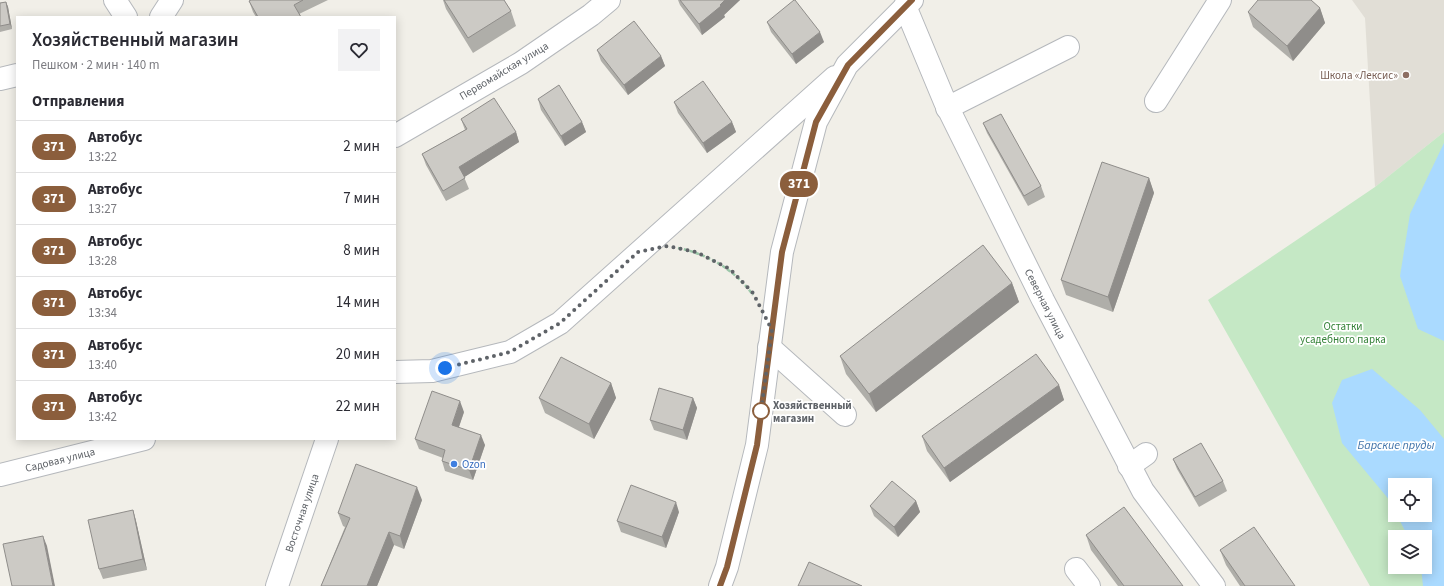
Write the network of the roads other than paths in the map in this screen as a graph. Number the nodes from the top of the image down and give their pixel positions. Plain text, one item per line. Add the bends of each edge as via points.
1 (115, 0) edge
2 (172, 0) edge
3 (609, 0) edge
4 (1220, 0) edge
5 (909, 3) edge
6 (125, 16) edge
7 (162, 16) edge
8 (1068, 47) dead end
9 (848, 65) junction
10 (16, 75) edge
11 (0, 79) edge
12 (1156, 101) dead end
13 (947, 108) junction
14 (396, 135) edge
15 (769, 347) junction
16 (396, 372) edge
17 (845, 416) dead end
18 (140, 440) edge
19 (327, 440) edge
20 (0, 475) edge
21 (277, 582) edge
22 (720, 586) edge
23 (1214, 586) edge

1 - 6 street
2 - 7 street
3 - 14 street, Первомайская улица via 521,64
4 - 12 street
5 - 9 street
5 - 13 street, Северная улица
8 - 13 street
9 - 15 street via 816,122 782,252
9 - 16 street via 560,323 510,352 432,371
10 - 11 street
13 - 23 street, Северная улица via 1043,300 1138,460 1143,492
15 - 17 street
15 - 22 street via 757,445
18 - 20 street, Садовая улица
19 - 21 street, Восточная улица

